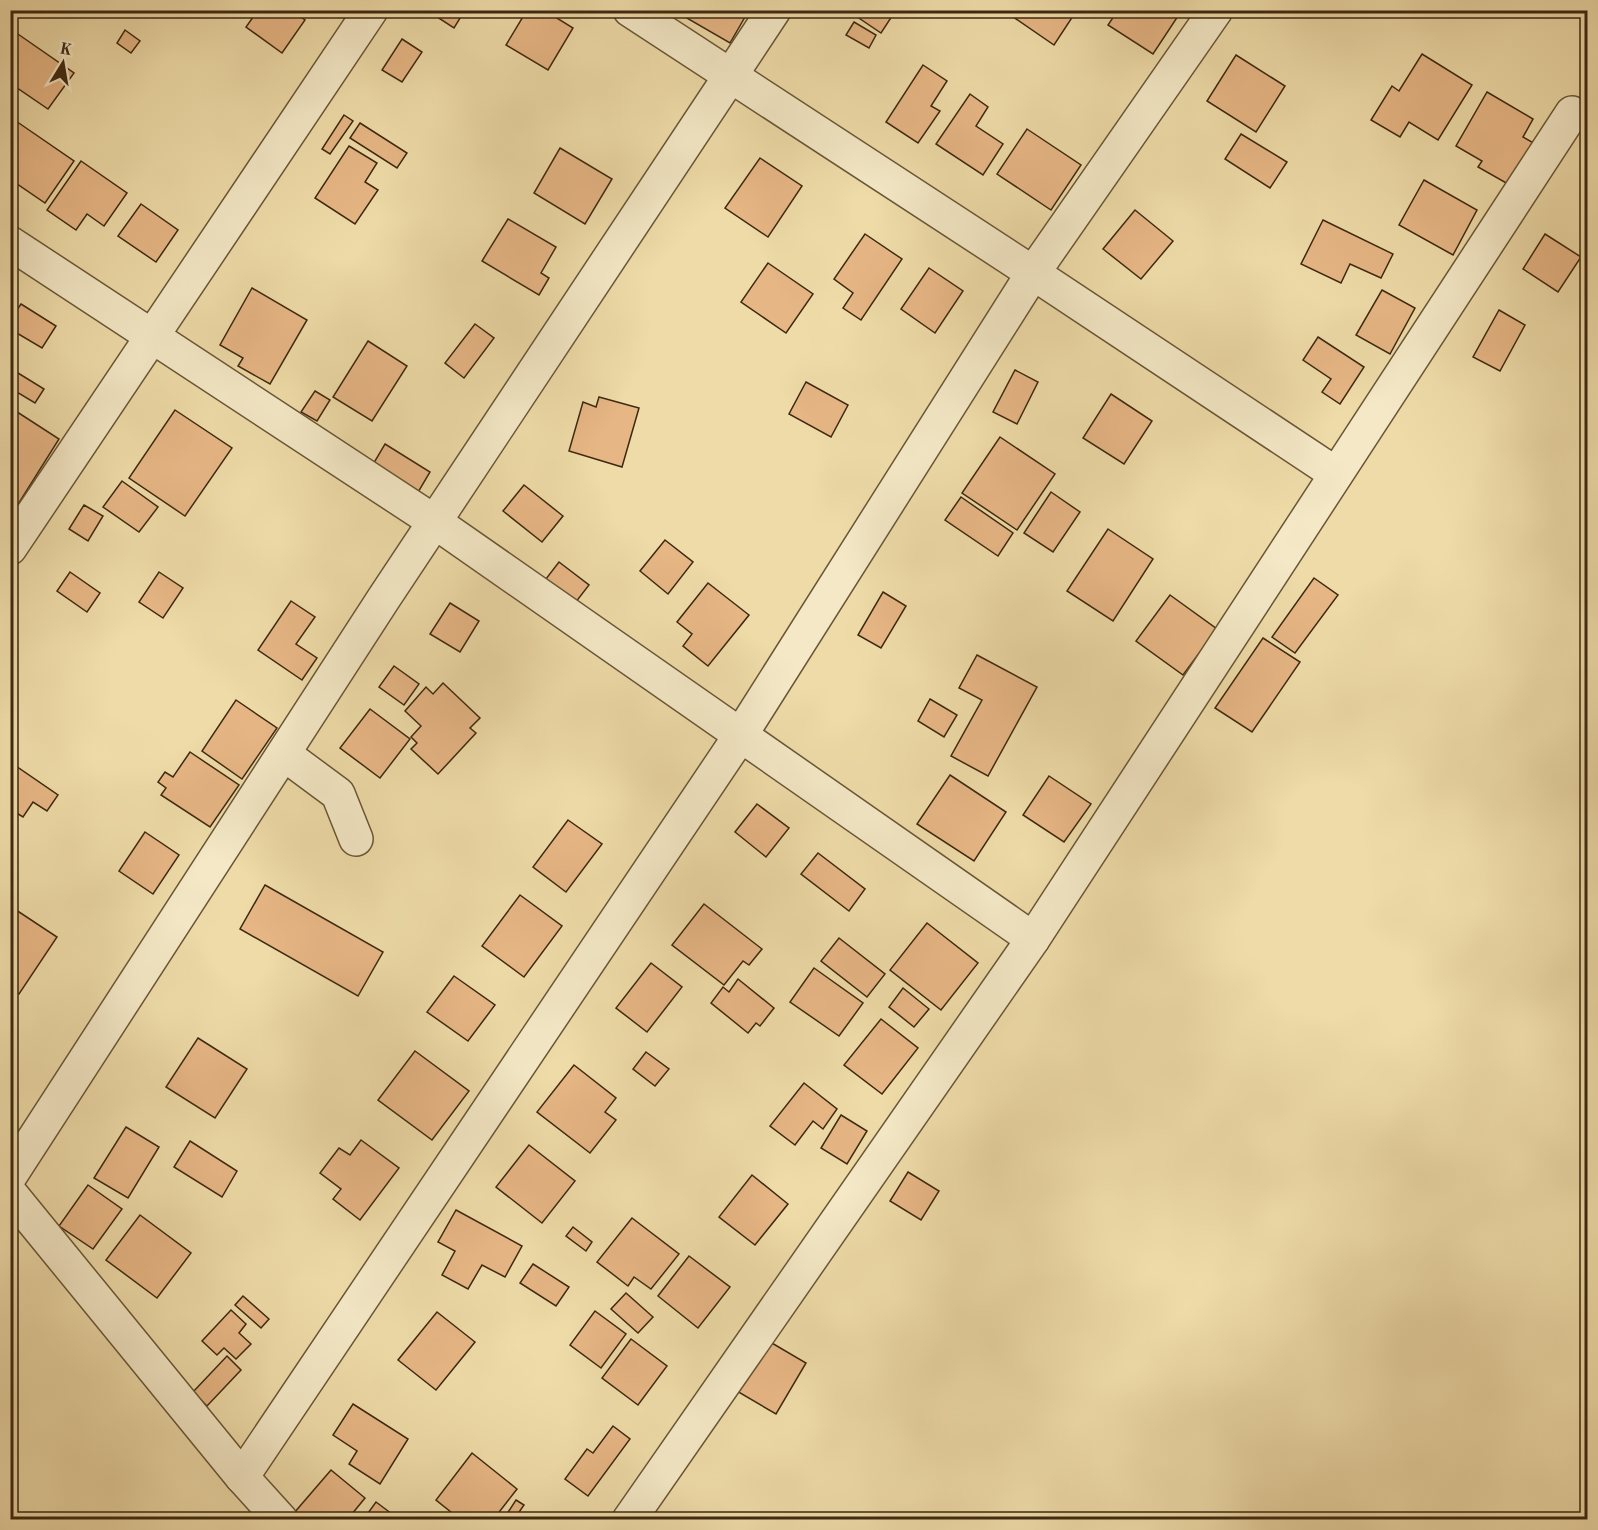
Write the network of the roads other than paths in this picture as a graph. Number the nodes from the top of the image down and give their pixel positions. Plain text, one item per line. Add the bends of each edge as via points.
1 (371, 10) edge
2 (630, 10) edge
3 (774, 10) edge
4 (1216, 10) edge
5 (731, 76) junction
6 (1572, 113) dead end
7 (10, 243) edge
8 (1033, 273) junction
9 (153, 337) junction
10 (1335, 474) junction
11 (435, 522) junction
12 (10, 548) edge
13 (741, 736) junction
14 (284, 754) junction
15 (356, 839) dead end
16 (1033, 939) junction
17 (10, 1176) edge
18 (10, 1193) edge
19 (242, 1477) junction
20 (281, 1520) edge
21 (629, 1520) edge

1 - 9 street
2 - 5 street
3 - 5 street
4 - 8 street
5 - 8 street
5 - 11 street
6 - 10 street
7 - 9 street
8 - 10 street
8 - 13 street
9 - 11 street
9 - 12 street
10 - 16 street
11 - 13 street
11 - 14 street
13 - 16 street
13 - 19 street
14 - 15 street via 338,794
14 - 17 street
16 - 21 street
18 - 19 street
19 - 20 street

